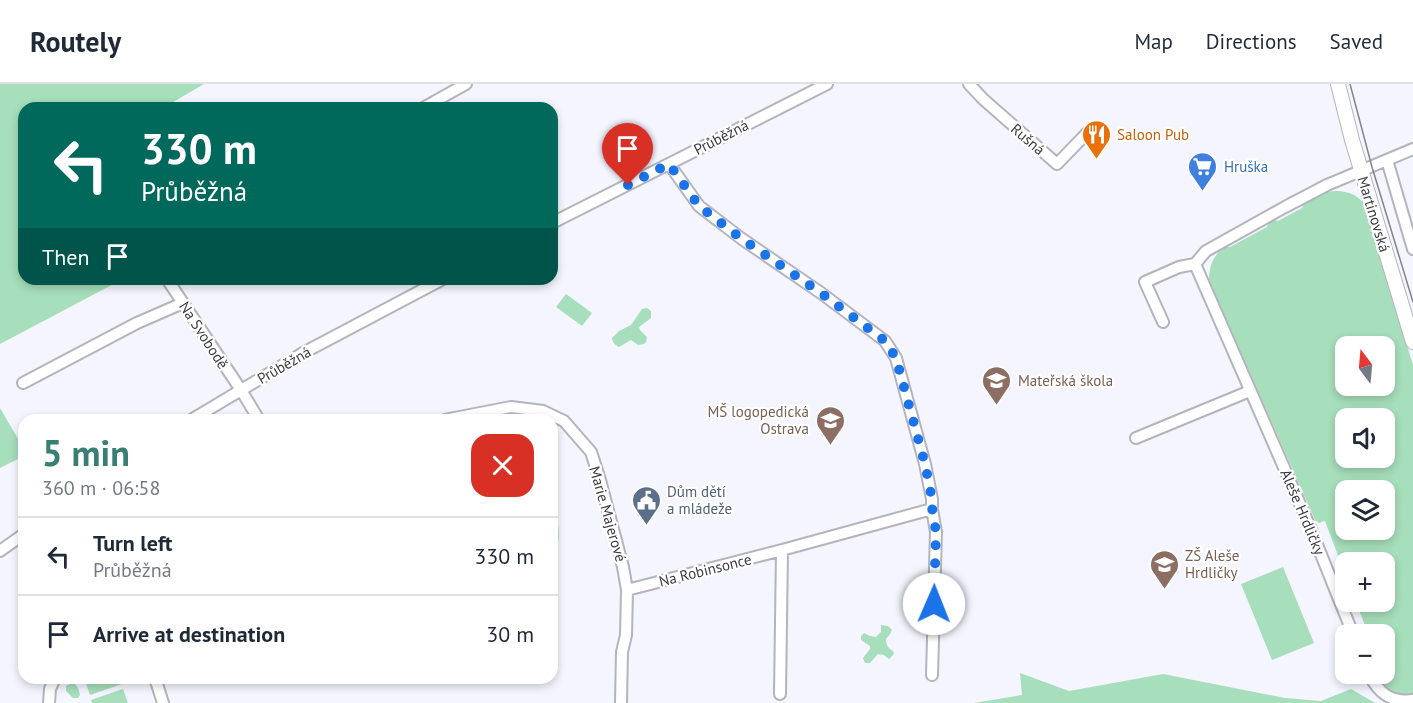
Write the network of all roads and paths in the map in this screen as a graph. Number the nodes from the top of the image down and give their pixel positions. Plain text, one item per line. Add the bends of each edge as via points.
1 (466, 84) edge
2 (827, 84) edge
3 (969, 84) edge
4 (1338, 84) edge
5 (434, 102) edge
6 (1087, 133) dead end
7 (1413, 149) edge
8 (1387, 160) junction
9 (669, 164) junction
10 (1361, 171) junction
11 (558, 220) edge
12 (1413, 249) edge
13 (1195, 264) junction
14 (171, 285) edge
15 (432, 285) edge
16 (183, 303) junction
17 (1163, 322) dead end
18 (1413, 342) edge
19 (23, 383) dead end
20 (241, 390) junction
21 (1250, 391) junction
22 (201, 414) edge
23 (255, 414) edge
24 (475, 414) edge
25 (549, 414) edge
26 (558, 418) edge
27 (1136, 438) dead end
28 (932, 508) junction
29 (18, 538) edge
30 (782, 550) junction
31 (0, 551) edge
32 (627, 590) junction
33 (1349, 624) edge
34 (933, 675) dead end
35 (52, 684) edge
36 (157, 684) edge
37 (1374, 684) edge
38 (780, 694) dead end
39 (1413, 700) edge
40 (49, 703) edge
41 (163, 703) edge
42 (621, 703) edge

1 - 5 street
2 - 9 street, Průběžná
3 - 6 street, Rušná via 1056,164
4 - 10 street, Martinovská
7 - 8 street
8 - 10 street
8 - 12 street
9 - 11 street, Průběžná
9 - 28 street via 699,206 885,341 896,358 925,464
10 - 13 street via 1262,219 1206,251
10 - 18 street, Martinovská
13 - 17 street via 1145,282
13 - 21 street, Aleše Hrdličky
14 - 16 street, Na Svobodě
15 - 20 street, Průběžná
16 - 19 street
16 - 20 street, Na Svobodě
20 - 22 street, Průběžná
20 - 23 street
21 - 27 street
21 - 33 street, Aleše Hrdličky
24 - 25 street, Marie Majerové via 511,407
26 - 32 street, Marie Majerové via 591,452
28 - 30 street, Na Robinsonce
28 - 34 street via 936,532
29 - 31 street
30 - 32 street, Na Robinsonce
30 - 38 street
32 - 42 street, Marie Majerové
35 - 40 street
36 - 41 street
37 - 39 street via 1387,697

